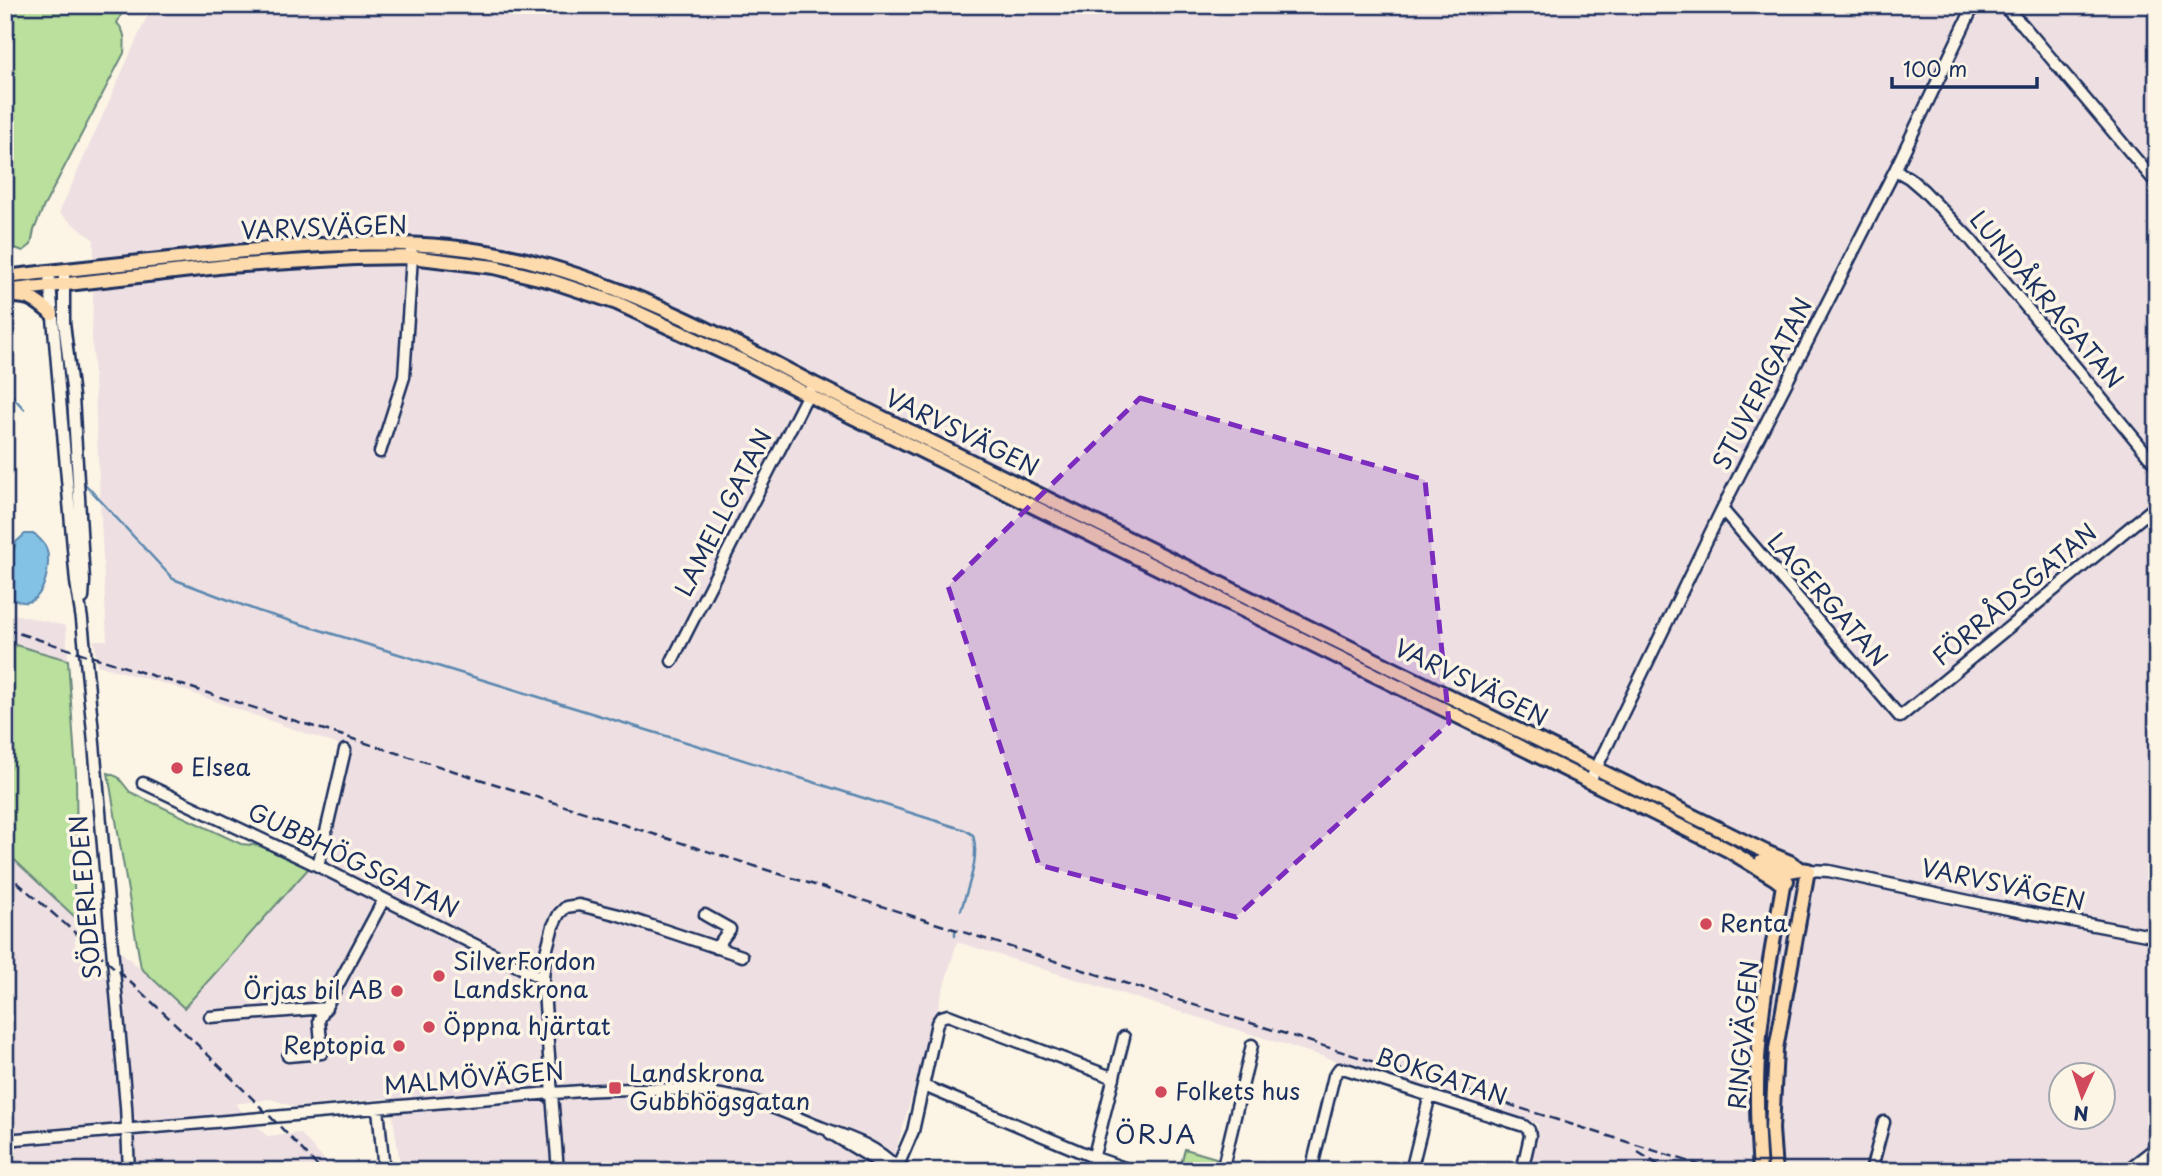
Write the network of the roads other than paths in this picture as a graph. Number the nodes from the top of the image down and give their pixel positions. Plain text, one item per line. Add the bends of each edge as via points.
1 (1974, 5) edge
2 (2002, 5) edge
3 (1895, 170) junction
4 (2157, 184) edge
5 (411, 250) junction
6 (5, 277) edge
7 (56, 278) junction
8 (5, 291) edge
9 (5, 297) edge
10 (52, 314) junction
11 (811, 389) junction
12 (380, 452) dead end
13 (2157, 466) edge
14 (2157, 505) edge
15 (1722, 509) junction
16 (82, 620) junction
17 (672, 661) dead end
18 (1900, 717) joint
19 (345, 750) dead end
20 (1597, 768) junction
21 (1590, 781) junction
22 (143, 782) dead end
23 (1728, 850) junction
24 (318, 866) junction
25 (1804, 869) junction
26 (1783, 885) junction
27 (384, 899) junction
28 (705, 915) dead end
29 (2157, 937) edge
30 (716, 948) junction
31 (742, 956) dead end
32 (543, 979) junction
33 (326, 1008) junction
34 (210, 1017) dead end
35 (1124, 1037) dead end
36 (1252, 1045) dead end
37 (288, 1056) dead end
38 (1114, 1078) junction
39 (923, 1086) junction
40 (551, 1093) junction
41 (1430, 1095) junction
42 (378, 1108) junction
43 (1884, 1122) dead end
44 (126, 1129) junction
45 (5, 1140) edge
46 (2157, 1147) edge
47 (1093, 1157) junction
48 (900, 1169) edge
49 (129, 1171) edge
50 (384, 1171) edge
51 (558, 1171) edge
52 (1090, 1171) edge
53 (1133, 1171) edge
54 (1222, 1171) edge
55 (1311, 1171) edge
56 (1410, 1171) edge
57 (1522, 1171) edge
58 (1760, 1171) edge
59 (1775, 1171) edge
60 (1871, 1171) edge
61 (2126, 1171) edge

1 - 3 street, STUVERIGATAN
2 - 4 street
3 - 13 street, LUNDÅKRAGATAN via 1916,184 1971,240
3 - 15 street, STUVERIGATAN
5 - 7 main road, VARVSVÄGEN via 355,242 225,253
5 - 11 main road, VARVSVÄGEN via 490,253 622,290 749,349
5 - 12 street via 404,377
6 - 7 main road
7 - 8 main road
7 - 10 street, SÖDERLEDEN
7 - 16 street, SÖDERLEDEN via 73,397 84,581
9 - 10 main road via 26,296
10 - 16 street, SÖDERLEDEN
11 - 17 street, LAMELLGATAN
11 - 20 main road, VARVSVÄGEN
11 - 21 main road, VARVSVÄGEN
14 - 18 street, FÖRRÅDSGATAN
15 - 18 street, LAGERGATAN
15 - 20 street, STUVERIGATAN
16 - 44 street, SÖDERLEDEN
19 - 24 street
20 - 21 street, STUVERIGATAN
20 - 25 main road, VARVSVÄGEN
21 - 23 main road, VARVSVÄGEN
22 - 24 street, GUBBHÖGSGATAN
23 - 25 main road, VARVSVÄGEN via 1784,872
23 - 26 main road, VARVSVÄGEN
24 - 27 street, GUBBHÖGSGATAN
25 - 26 main road
25 - 29 street, VARVSVÄGEN
25 - 59 main road, RINGVÄGEN via 1776,1049
26 - 58 main road, RINGVÄGEN via 1758,1047
27 - 32 street, GUBBHÖGSGATAN
27 - 33 street
28 - 30 street via 730,929
30 - 31 street via 729,956
30 - 32 street via 592,907 566,907 549,937
32 - 40 street
33 - 34 street
33 - 37 street via 319,1020 322,1053
35 - 38 street
36 - 54 street
38 - 39 street via 948,1015 937,1023
38 - 47 street
39 - 47 street
39 - 48 street
40 - 42 street, MALMÖVÄGEN
40 - 48 street, MALMÖVÄGEN via 663,1088 757,1102 821,1127 848,1146
40 - 51 street
41 - 55 street, BOKGATAN via 1339,1069
41 - 56 street
41 - 57 street, BOKGATAN via 1529,1130
42 - 44 street, MALMÖVÄGEN
42 - 50 street
43 - 60 street
44 - 45 street, MALMÖVÄGEN
44 - 49 street, SÖDERLEDEN
46 - 61 street
47 - 52 street
47 - 53 street

